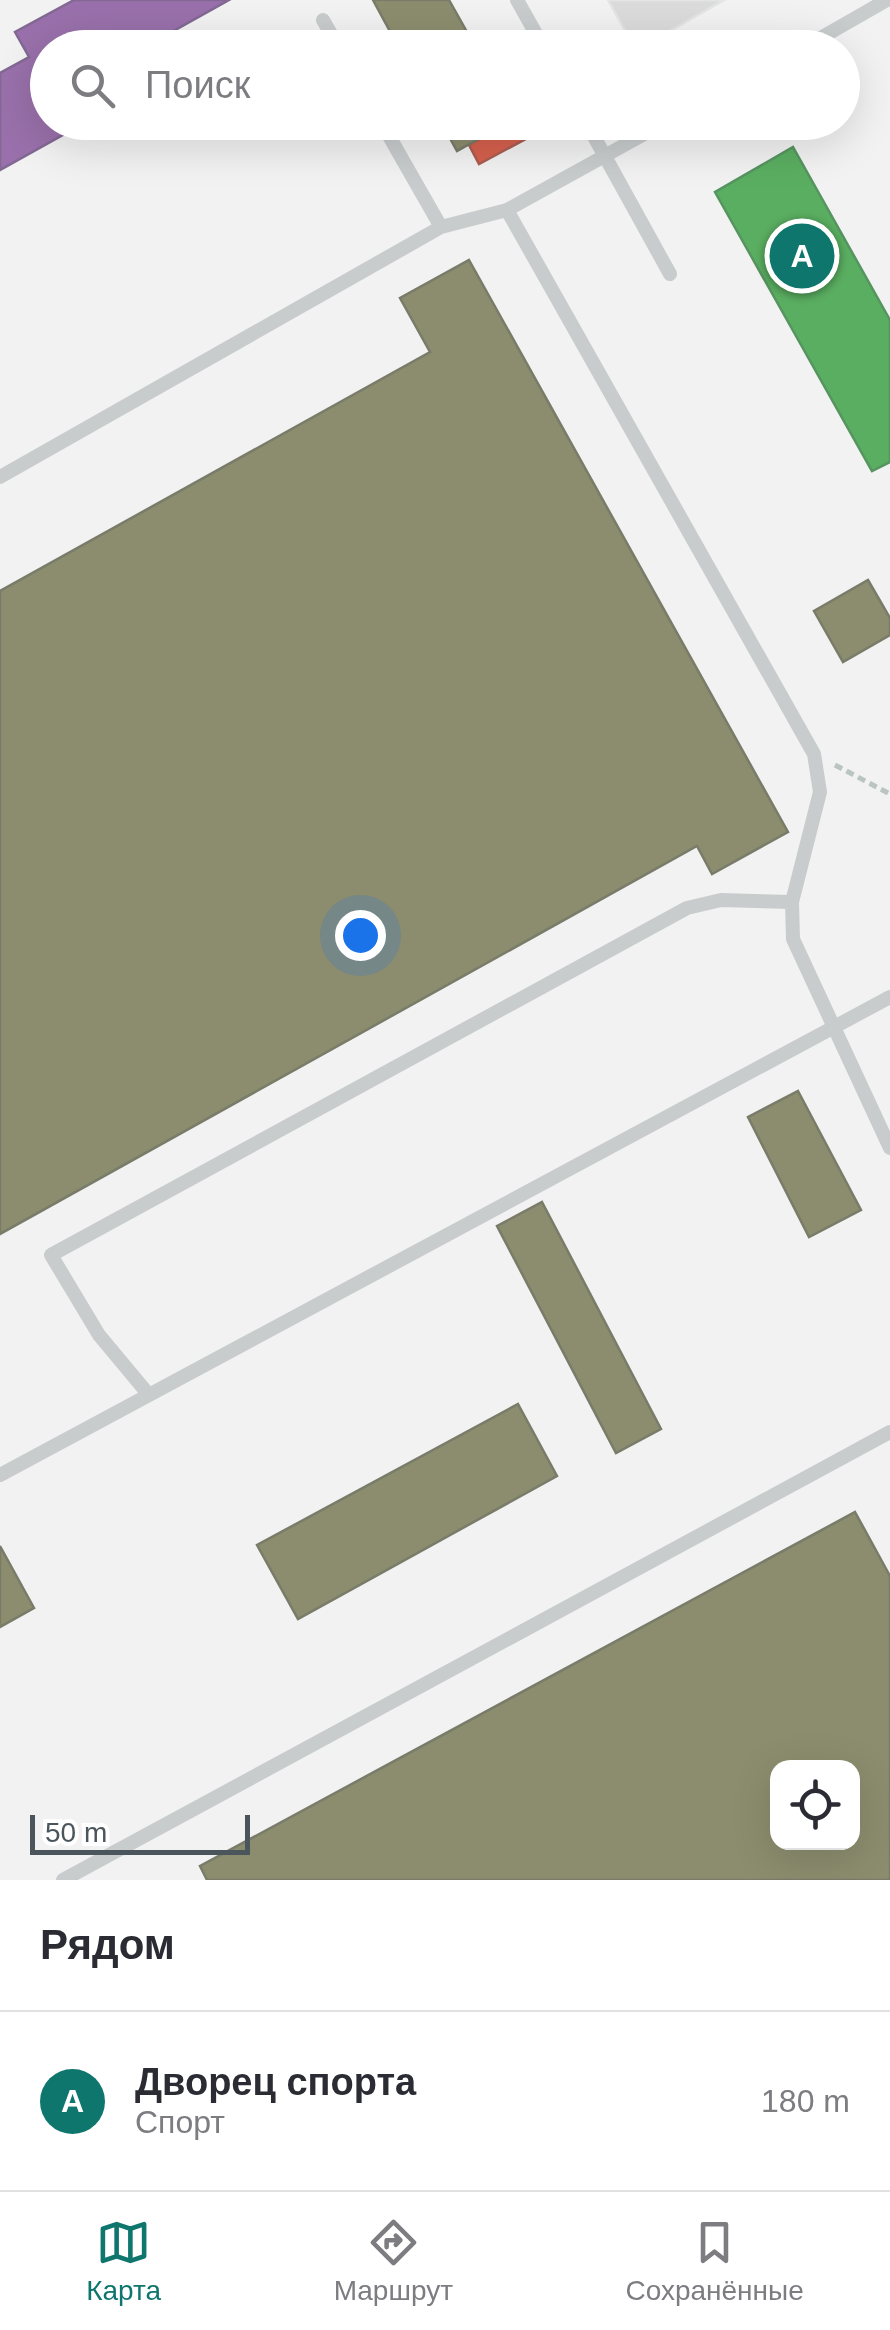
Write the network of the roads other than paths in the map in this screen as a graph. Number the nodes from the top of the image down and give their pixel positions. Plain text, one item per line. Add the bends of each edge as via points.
1 (517, 0) edge
2 (887, 0) edge
3 (323, 20) dead end
4 (329, 30) edge
5 (534, 30) edge
6 (834, 30) edge
7 (391, 140) edge
8 (596, 140) edge
9 (634, 140) edge
10 (605, 156) junction
11 (507, 210) junction
12 (441, 228) junction
13 (670, 274) dead end
14 (0, 478) edge
15 (792, 902) junction
16 (890, 997) edge
17 (832, 1025) junction
18 (890, 1148) edge
19 (149, 1395) junction
20 (890, 1432) edge
21 (0, 1475) edge
22 (64, 1880) edge

1 - 5 lane
2 - 6 lane
3 - 4 lane
7 - 12 lane
8 - 10 lane
9 - 10 lane
10 - 11 lane
10 - 13 lane
11 - 12 lane
11 - 15 lane via 814,754 820,792
12 - 14 lane
15 - 17 lane via 793,939
15 - 19 lane via 721,900 687,908 51,1255 99,1335
16 - 17 lane
17 - 18 lane
17 - 19 lane
19 - 21 lane
20 - 22 lane

